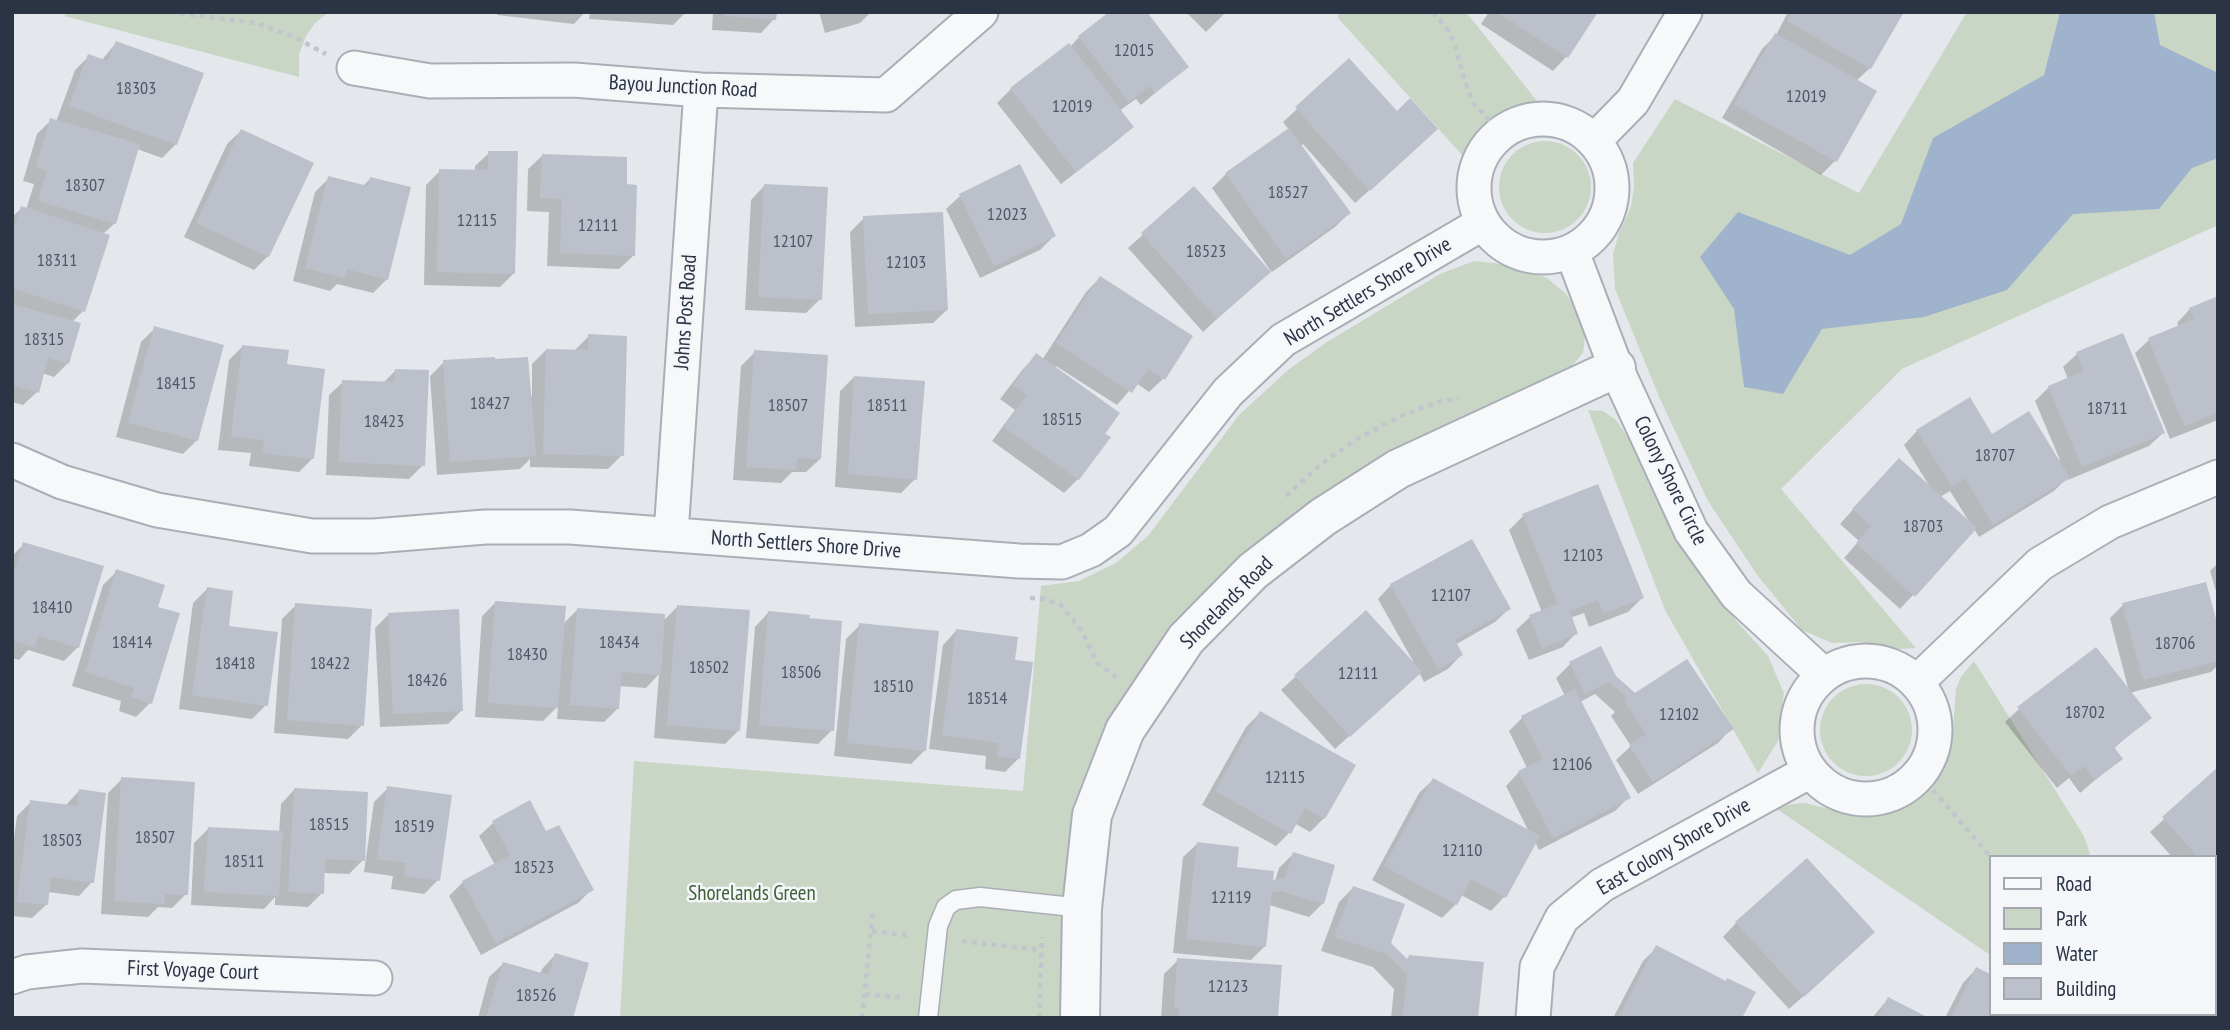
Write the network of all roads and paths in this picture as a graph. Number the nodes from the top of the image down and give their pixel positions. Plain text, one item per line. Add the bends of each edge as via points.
1 (170, 12) edge
2 (981, 12) edge
3 (1433, 12) edge
4 (1685, 12) edge
5 (354, 68) joint
6 (701, 90) junction
7 (1501, 133) junction
8 (1594, 141) junction
9 (1483, 223) junction
10 (1572, 252) junction
11 (1616, 368) junction
12 (12, 460) edge
13 (2218, 477) edge
14 (671, 534) junction
15 (1017, 597) dead end
16 (1824, 675) junction
17 (1115, 677) dead end
18 (1917, 682) junction
19 (1810, 771) junction
20 (1920, 775) junction
21 (1989, 855) edge
22 (1082, 908) junction
23 (873, 910) dead end
24 (12, 977) edge
25 (375, 978) dead end
26 (864, 994) junction
27 (929, 1009) edge
28 (862, 1018) edge
29 (1080, 1018) edge
30 (1533, 1018) edge

1 - 5 path via 256,23
2 - 6 street, Bayou Junction Road via 886,95
3 - 7 path via 1455,44 1474,104
4 - 8 street via 1633,102
5 - 6 street, Bayou Junction Road via 430,80 574,80
6 - 14 street, Johns Post Road
7 - 8 street via 1525,121 1550,120 1574,126
7 - 9 street via 1482,155 1473,181 1476,210
8 - 10 street via 1607,162 1612,186 1609,210 1596,233
9 - 10 street via 1493,237 1520,254 1548,258
9 - 14 street, North Settlers Shore Drive via 1283,340 1228,392 1118,531 1091,550 1062,562
10 - 11 street, Colony Shore Circle
11 - 16 street, Colony Shore Circle via 1691,531 1736,594
11 - 22 street, Shorelands Road via 1398,469 1323,517 1254,571 1186,639 1125,730 1107,774 1092,815
12 - 14 street, North Settlers Shore Drive via 62,482 157,510 312,536 485,527
13 - 18 street via 2110,522 2040,564
15 - 17 path via 1061,605 1082,631 1097,663
16 - 18 street via 1848,663 1873,661 1897,668
16 - 19 street via 1805,696 1797,722 1800,751
18 - 20 street via 1930,703 1936,727 1932,752
19 - 20 street via 1843,796 1871,799 1895,793
19 - 30 street, East Colony Shore Drive via 1602,885 1562,918 1536,967
20 - 21 path
22 - 27 lane via 980,897 956,900 946,907 937,926
22 - 29 street, Shorelands Road
23 - 26 path
24 - 25 street, First Voyage Court via 82,966
26 - 27 path
26 - 28 path

